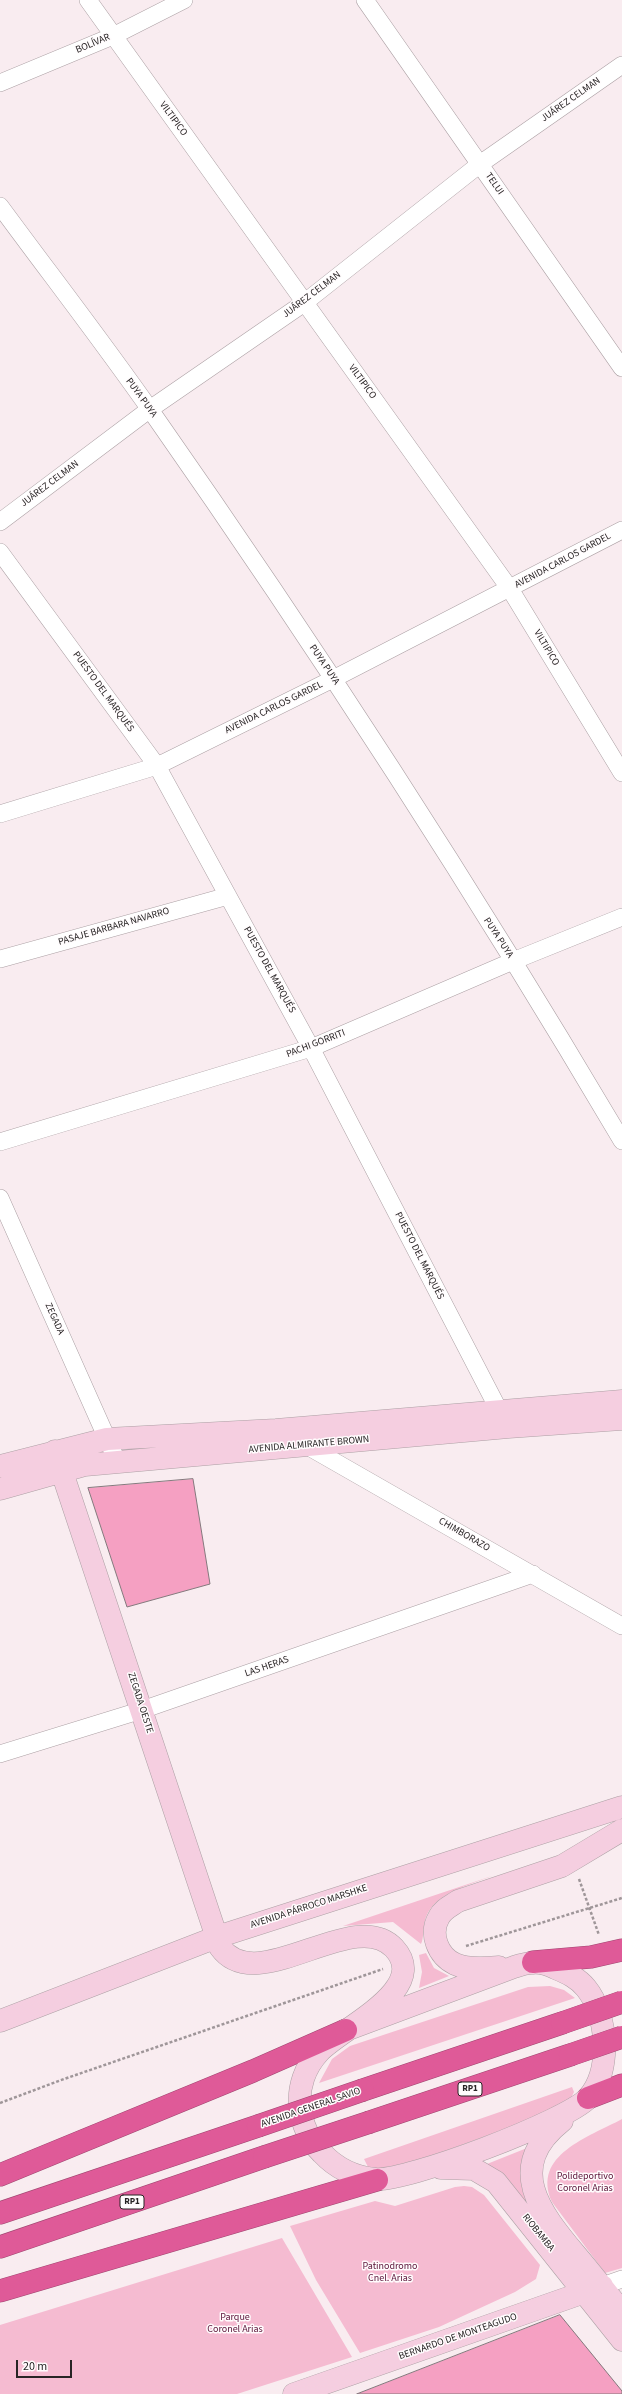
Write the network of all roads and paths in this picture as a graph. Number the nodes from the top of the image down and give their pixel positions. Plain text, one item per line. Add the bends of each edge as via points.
1 (88, 0) edge
2 (184, 0) edge
3 (365, 0) edge
4 (113, 36) junction
5 (622, 65) edge
6 (0, 84) edge
7 (480, 164) junction
8 (0, 206) edge
9 (304, 303) junction
10 (622, 368) edge
11 (150, 409) junction
12 (0, 522) edge
13 (622, 530) edge
14 (0, 552) edge
15 (510, 589) junction
16 (333, 679) junction
17 (157, 766) junction
18 (622, 773) edge
19 (0, 814) edge
20 (228, 896) junction
21 (622, 917) edge
22 (0, 959) edge
23 (513, 961) junction
24 (312, 1048) junction
25 (622, 1141) edge
26 (0, 1142) edge
27 (0, 1198) edge
28 (622, 1401) edge
29 (504, 1419) junction
30 (622, 1419) edge
31 (276, 1430) junction
32 (107, 1439) junction
33 (307, 1446) junction
34 (59, 1461) junction
35 (117, 1461) junction
36 (0, 1466) edge
37 (0, 1489) edge
38 (533, 1574) junction
39 (622, 1626) edge
40 (142, 1710) junction
41 (0, 1754) edge
42 (622, 1807) edge
43 (622, 1830) edge
44 (575, 1859) junction
45 (622, 1898) edge
46 (589, 1909) junction
47 (217, 1937) junction
48 (614, 1952) edge
49 (442, 1953) junction
50 (403, 1963) junction
51 (524, 1964) junction
52 (622, 2002) edge
53 (0, 2021) edge
54 (346, 2030) junction
55 (622, 2037) edge
56 (622, 2085) edge
57 (584, 2101) junction
58 (0, 2103) edge
59 (430, 2168) junction
60 (0, 2175) edge
61 (377, 2180) junction
62 (0, 2213) edge
63 (0, 2247) edge
64 (603, 2286) edge
65 (0, 2291) edge
66 (622, 2312) edge
67 (622, 2340) edge
68 (294, 2394) edge

1 - 4 street, VILTIPICO
2 - 4 street, BOLÍVAR
3 - 7 street, TELUI
4 - 6 street, BOLÍVAR
4 - 9 street, VILTIPICO
5 - 7 street, JUÁREZ CELMAN
7 - 9 street, JUÁREZ CELMAN
7 - 10 street, TELUI
8 - 11 street, PUYA PUYA
9 - 11 street, JUÁREZ CELMAN
9 - 15 street, VILTIPICO
11 - 12 street, JUÁREZ CELMAN
11 - 16 street, PUYA PUYA
13 - 15 street, AVENIDA CARLOS GARDEL
14 - 17 street, PUESTO DEL MARQUÉS
15 - 16 street, AVENIDA CARLOS GARDEL
15 - 18 street, VILTIPICO
16 - 17 street, AVENIDA CARLOS GARDEL
16 - 23 street, PUYA PUYA
17 - 19 street, AVENIDA CARLOS GARDEL
17 - 20 street, PUESTO DEL MARQUÉS
20 - 22 street, PASAJE BARBARA NAVARRO
20 - 24 street, PUESTO DEL MARQUÉS
21 - 23 street, PACHI GORRITI
23 - 24 street, PACHI GORRITI
23 - 25 street, PUYA PUYA
24 - 26 street, PACHI GORRITI
24 - 29 street, PUESTO DEL MARQUÉS
27 - 32 street, ZEGADA
28 - 29 main road, AVENIDA ALMIRANTE BROWN
29 - 30 main road, AVENIDA ALMIRANTE BROWN
29 - 31 main road, AVENIDA ALMIRANTE BROWN
29 - 33 main road, AVENIDA ALMIRANTE BROWN
31 - 32 main road, AVENIDA ALMIRANTE BROWN
31 - 33 street, CHIMBORAZO
32 - 34 main road, AVENIDA ALMIRANTE BROWN
32 - 35 street, ZEGADA
33 - 35 main road, AVENIDA ALMIRANTE BROWN
33 - 38 street, CHIMBORAZO
34 - 35 main road, AVENIDA ALMIRANTE BROWN via 84,1465
34 - 36 main road, AVENIDA ALMIRANTE BROWN
34 - 37 main road, AVENIDA ALMIRANTE BROWN
34 - 40 main road, ZEGADA OESTE
38 - 39 street, CHIMBORAZO
38 - 40 street, LAS HERAS
40 - 41 street, LAS HERAS
40 - 47 main road, ZEGADA OESTE
42 - 47 main road, AVENIDA PÁRROCO MARSHKE
43 - 44 main road
44 - 46 path
44 - 49 main road via 446,1908 439,1916 435,1932 437,1945
45 - 46 path
46 - 48 path
46 - 49 path
47 - 50 main road, ZEGADA OESTE via 220,1947 226,1954 238,1962 247,1964 278,1959 364,1936 386,1942 397,1952
47 - 53 main road, AVENIDA PÁRROCO MARSHKE
48 - 51 highway
49 - 51 main road via 450,1961 466,1967
50 - 54 main road via 403,1978 393,1994
50 - 58 path via 338,1983
51 - 54 main road
51 - 57 main road via 551,1966 575,1978 594,2001 603,2029 604,2061 597,2084
52 - 62 highway, AVENIDA GENERAL SAVIO, bridge
54 - 60 highway
54 - 61 main road via 318,2052 309,2064 300,2092 301,2115 309,2137 327,2158 345,2170
55 - 63 highway, RP1, bridge
56 - 57 highway
57 - 59 main road via 535,2128
57 - 64 main road, RIOBAMBA via 553,2128 541,2143 534,2161 532,2182 541,2210
59 - 61 main road
59 - 64 main road, RIOBAMBA via 474,2169 490,2177
61 - 65 highway
64 - 66 main road, RIOBAMBA
64 - 67 main road, RIOBAMBA
64 - 68 main road, BERNARDO DE MONTEAGUDO

